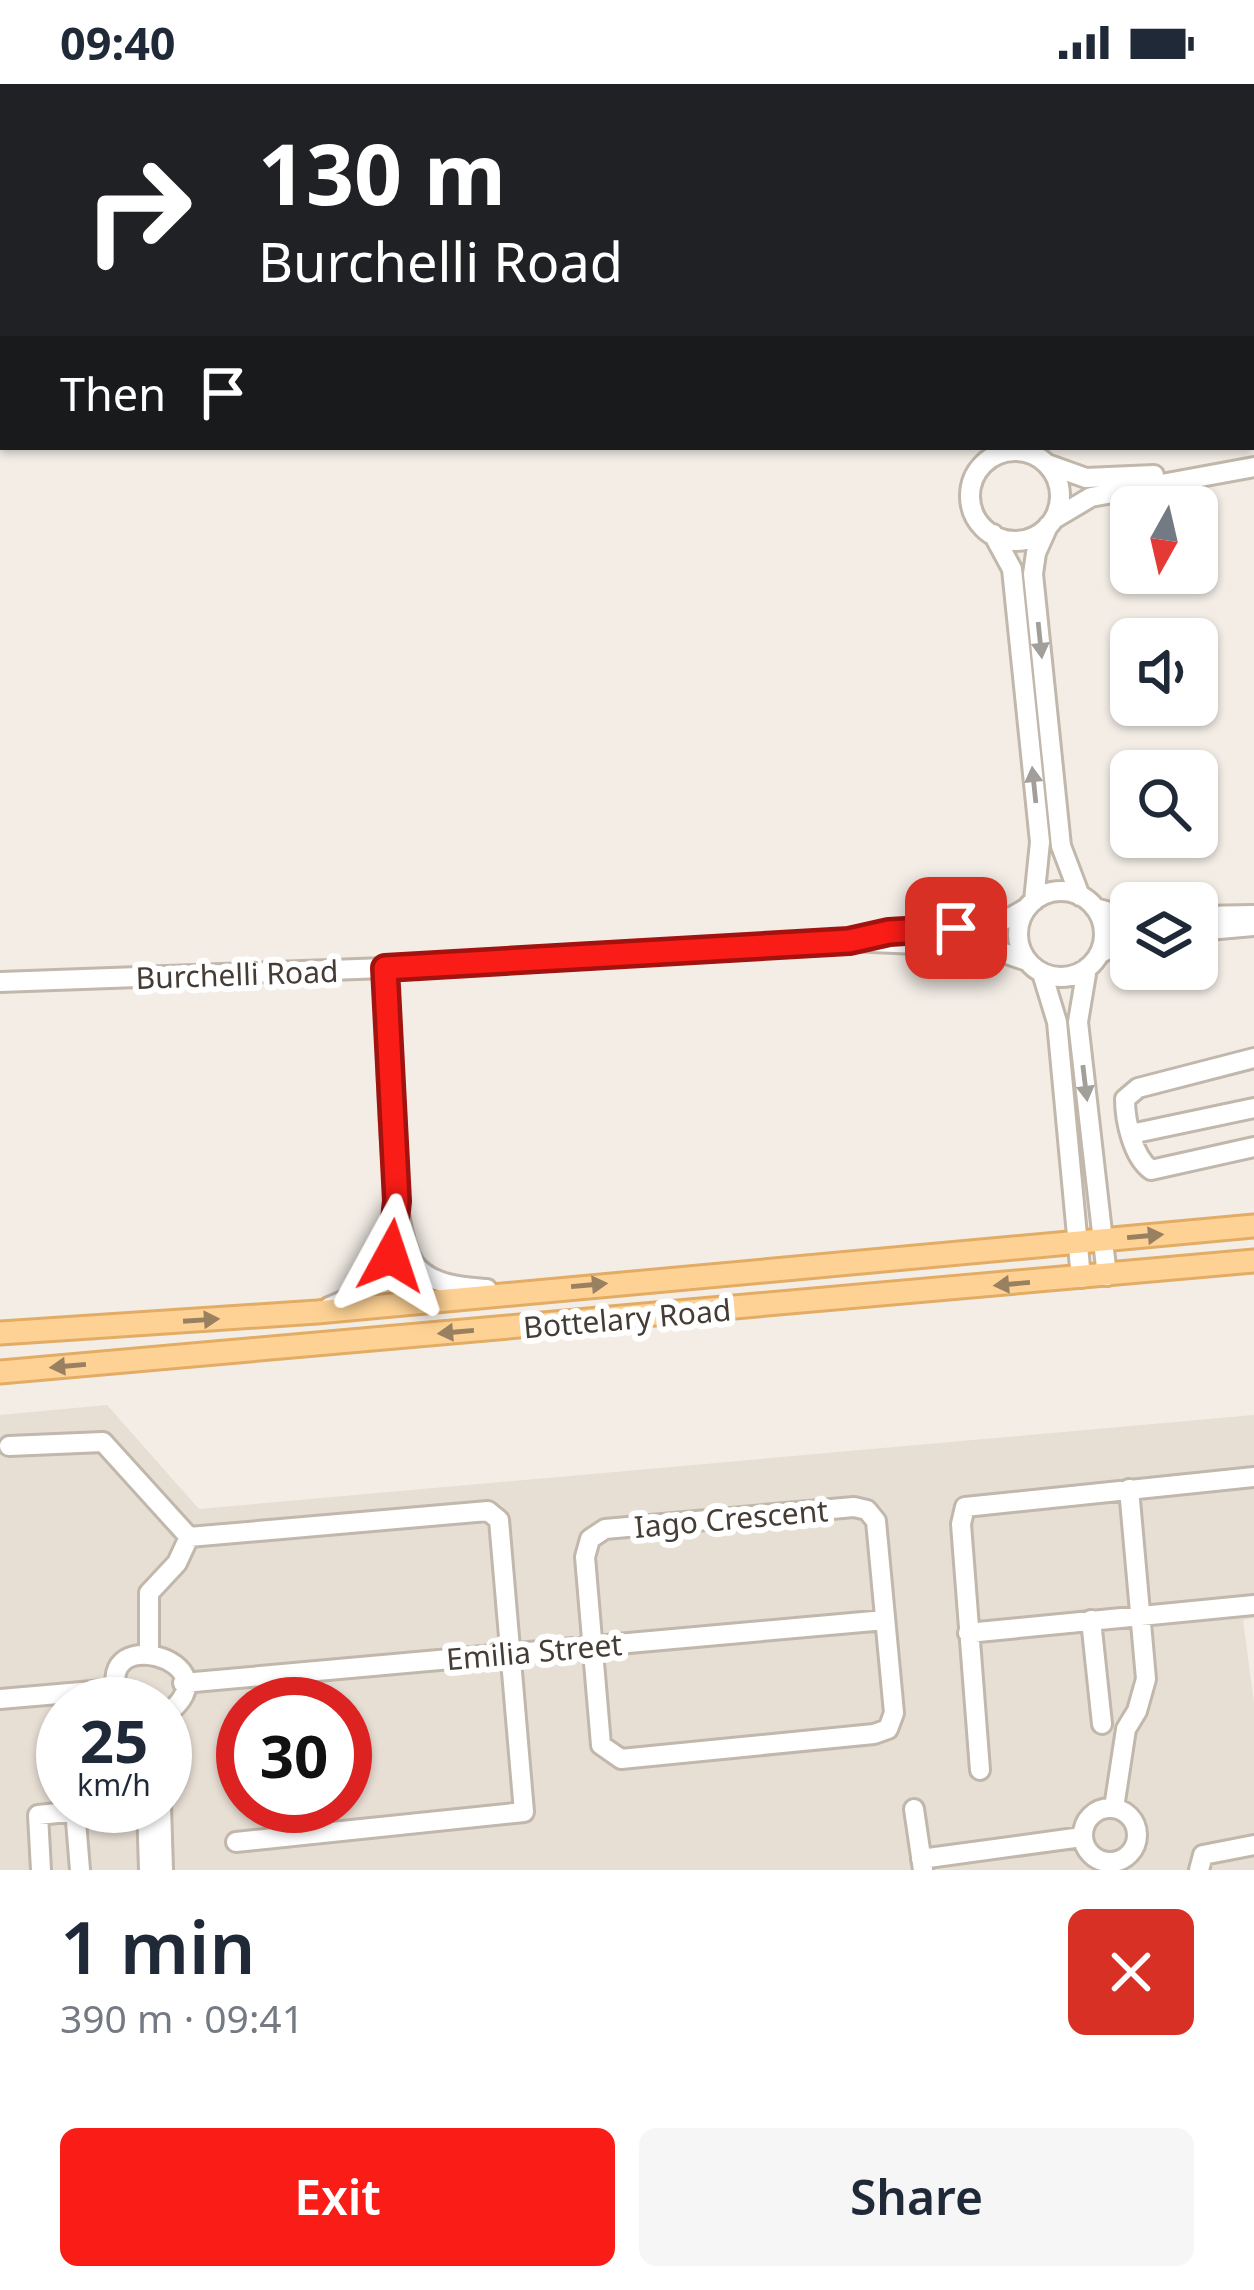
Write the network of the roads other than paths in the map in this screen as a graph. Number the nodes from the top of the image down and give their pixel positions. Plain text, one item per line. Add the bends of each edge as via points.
1 (987, 456) edge
2 (1039, 456) edge
3 (1249, 468) edge
4 (1051, 523) junction
5 (992, 534) junction
6 (1088, 902) junction
7 (1031, 904) junction
8 (1110, 910) edge
9 (1254, 915) edge
10 (1218, 916) edge
11 (1254, 926) edge
12 (1218, 929) edge
13 (849, 941) junction
14 (1110, 951) edge
15 (1093, 961) junction
16 (1035, 967) junction
17 (385, 968) junction
18 (0, 982) edge
19 (56, 982) junction
20 (0, 998) edge
21 (1254, 1058) edge
22 (1254, 1108) edge
23 (1131, 1134) junction
24 (1254, 1148) edge
25 (397, 1201) junction
26 (1254, 1226) edge
27 (1104, 1240) junction
28 (1077, 1243) junction
29 (1254, 1261) edge
30 (1107, 1276) junction
31 (1082, 1278) junction
32 (508, 1292) junction
33 (317, 1312) junction
34 (0, 1333) edge
35 (0, 1372) edge
36 (9, 1446) dead end
37 (1254, 1477) edge
38 (1129, 1489) junction
39 (189, 1537) junction
40 (1254, 1605) edge
41 (1141, 1617) junction
42 (885, 1620) junction
43 (1091, 1621) junction
44 (968, 1633) junction
45 (593, 1645) junction
46 (149, 1652) junction
47 (511, 1654) junction
48 (124, 1677) edge
49 (180, 1677) edge
50 (192, 1682) edge
51 (36, 1698) edge
52 (0, 1699) edge
53 (1102, 1724) dead end
54 (980, 1770) dead end
55 (1114, 1808) junction
56 (914, 1809) dead end
57 (38, 1833) edge
58 (77, 1833) edge
59 (148, 1833) edge
60 (162, 1833) edge
61 (1082, 1837) junction
62 (236, 1842) dead end
63 (1254, 1844) edge
64 (922, 1865) edge
65 (1121, 1865) edge
66 (41, 1870) edge
67 (80, 1870) edge
68 (149, 1870) edge
69 (163, 1870) edge
70 (1199, 1870) edge

1 - 2 street
1 - 5 street via 971,502
2 - 3 street via 1093,478
2 - 4 street via 1060,490
3 - 4 street via 1091,497
4 - 5 street via 1022,540
4 -> 6 street via 1033,574 1060,846
7 -> 5 street via 1040,842 1012,569
6 - 7 street via 1052,892
6 - 8 street
6 - 15 street via 1103,926
7 - 13 street, Burchelli Road via 986,927
7 - 16 street via 1018,934
9 - 10 street
11 - 12 street
13 - 16 street, Burchelli Road via 987,947
13 - 17 street, Burchelli Road
14 - 15 street
15 - 16 street via 1070,976
15 -> 27 street via 1078,1022
16 - 28 street via 1057,1022
17 - 19 street, Burchelli Road
17 - 25 street
18 - 19 street, Burchelli Road
19 - 20 street, Burchelli Road
21 - 23 street via 1138,1088 1125,1099
22 - 23 street
23 - 24 street via 1151,1170
25 - 32 street via 406,1251 427,1275
25 - 33 street via 382,1274 366,1291
27 -> 26 main road, Bottelary Road
27 - 28 main road, Bottelary Road
27 - 30 street
28 - 31 street
32 -> 28 main road, Bottelary Road
29 - 30 main road, Bottelary Road
30 - 31 main road, Bottelary Road
31 -> 35 main road, Bottelary Road
32 - 33 main road, Bottelary Road
34 -> 33 main road, Bottelary Road
36 - 39 street via 103,1442
37 - 38 street
38 - 41 street
38 - 44 street via 965,1507
39 - 46 street via 149,1593
39 - 47 street via 488,1511 499,1520
40 - 41 street
41 - 43 street
41 - 55 street via 1146,1678 1126,1729
42 - 45 street, Emilia Street
42 - 45 street, Iago Crescent via 876,1522 854,1507 596,1534 585,1556
42 - 45 street, Iago Crescent via 894,1713 882,1733 621,1759 601,1745
43 - 44 street
43 - 53 street
44 - 54 street
45 - 47 street, Emilia Street
46 - 48 street via 128,1660
46 - 49 street via 175,1664
47 - 50 street, Emilia Street
47 - 62 street via 521,1815
51 - 52 street
55 - 61 street via 1088,1818
55 - 65 street via 1131,1817 1138,1834
56 - 64 street
57 - 66 street
58 - 67 street
59 - 68 street
60 - 69 street
61 - 64 street
61 - 65 street via 1090,1854
63 - 70 street via 1213,1850

